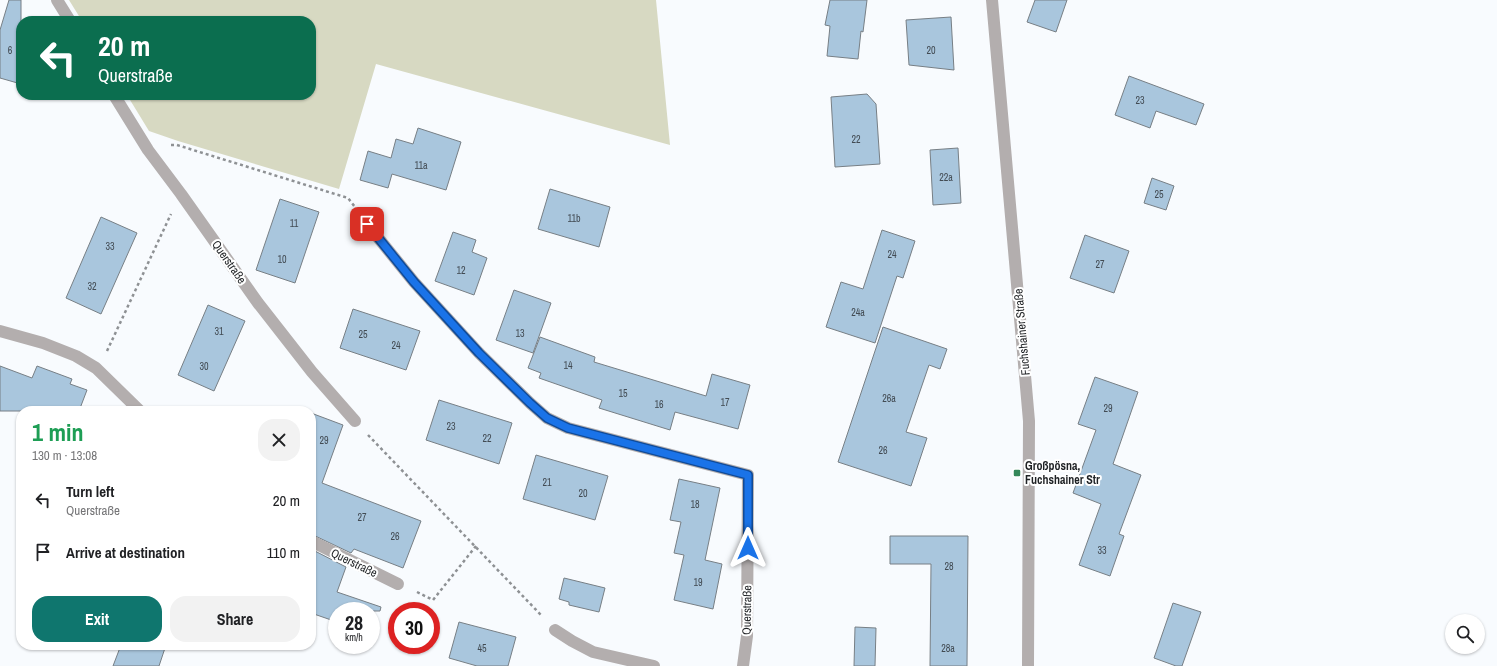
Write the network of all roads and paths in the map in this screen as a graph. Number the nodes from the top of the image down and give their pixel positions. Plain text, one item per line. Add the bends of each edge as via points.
1 (57, 0) edge
2 (992, 0) edge
3 (67, 16) edge
4 (117, 100) edge
5 (148, 150) junction
6 (181, 194) junction
7 (367, 224) joint
8 (0, 331) edge
9 (96, 368) junction
10 (135, 406) edge
11 (355, 421) joint
12 (316, 543) edge
13 (476, 546) junction
14 (398, 584) joint
15 (555, 630) joint
16 (654, 666) edge
17 (743, 666) edge
18 (1028, 666) edge

1 - 3 street
2 - 18 street, Fuchshainer Straße via 1028,421
4 - 5 street, Querstraße
5 - 6 street, Querstraße
5 - 7 path via 160,145 177,145 348,198
6 - 9 path
6 - 11 street, Querstraße via 258,303 312,372
7 - 17 street, Querstraße via 414,282 479,353 547,418 568,428 748,475 747,636
8 - 9 street via 43,343 76,356
9 - 10 street
11 - 13 path
12 - 14 street, Querstraße
13 - 14 path via 433,600
13 - 15 path
15 - 16 street via 593,652

